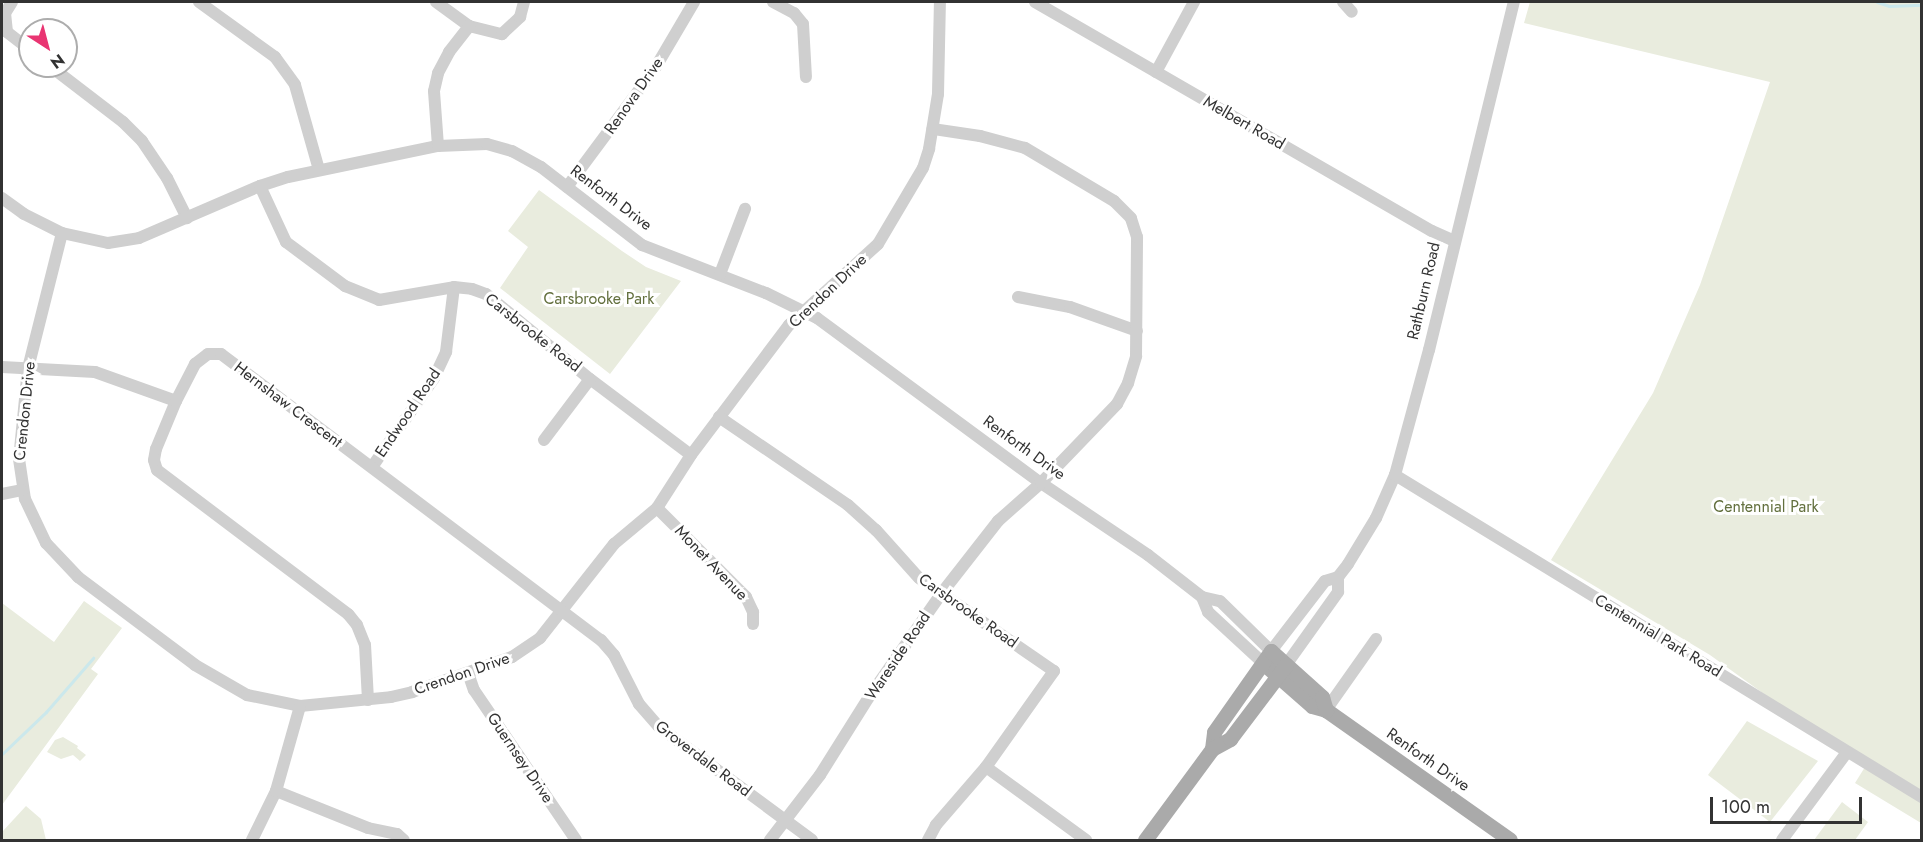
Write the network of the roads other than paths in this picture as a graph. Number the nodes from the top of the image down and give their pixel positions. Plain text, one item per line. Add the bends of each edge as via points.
1 (12, 2) edge
2 (199, 2) edge
3 (436, 2) edge
4 (524, 2) edge
5 (694, 2) edge
6 (773, 2) edge
7 (940, 2) edge
8 (1035, 2) edge
9 (1194, 2) edge
10 (1343, 2) edge
11 (1514, 2) edge
12 (1352, 12) dead end
13 (469, 26) junction
14 (18, 41) edge
15 (1156, 72) junction
16 (806, 77) dead end
17 (66, 78) edge
18 (933, 129) junction
19 (438, 146) junction
20 (319, 170) junction
21 (260, 186) junction
22 (567, 187) junction
23 (2, 198) edge
24 (745, 209) dead end
25 (187, 218) junction
26 (62, 233) junction
27 (1454, 241) junction
28 (720, 274) junction
29 (454, 287) junction
30 (1018, 297) dead end
31 (802, 311) junction
32 (1137, 331) junction
33 (2, 367) edge
34 (28, 368) junction
35 (590, 379) junction
36 (176, 401) junction
37 (719, 417) junction
38 (544, 440) dead end
39 (691, 454) junction
40 (372, 467) junction
41 (1395, 475) junction
42 (1041, 483) junction
43 (22, 489) junction
44 (2, 494) edge
45 (657, 508) junction
46 (1338, 577) junction
47 (940, 594) junction
48 (562, 611) junction
49 (753, 624) dead end
50 (1376, 639) dead end
51 (1267, 657) junction
52 (1281, 670) junction
53 (468, 674) junction
54 (368, 700) junction
55 (300, 706) junction
56 (1326, 710) junction
57 (1212, 749) junction
58 (1847, 752) junction
59 (986, 767) junction
60 (276, 790) junction
61 (1922, 797) edge
62 (786, 821) junction
63 (252, 840) edge
64 (404, 840) edge
65 (576, 840) edge
66 (770, 840) edge
67 (812, 840) edge
68 (928, 840) edge
69 (1086, 840) edge
70 (1145, 840) edge
71 (1507, 840) edge
72 (1782, 840) edge

1 - 14 street via 5,12 7,32
2 - 20 street via 275,57 295,85
3 - 13 street
4 - 13 street via 520,17 502,34
5 - 22 street, Renova Drive via 654,70
6 - 16 street via 794,13 803,24
7 - 18 street, Crendon Drive via 938,94
8 - 15 street, Melbert Road
9 - 15 street
10 - 12 street
11 - 27 street, Rathburn Road
13 - 19 street via 438,73 434,91
15 - 27 street, Melbert Road
17 - 25 street via 142,141
18 - 31 street, Crendon Drive via 923,168 878,244
18 - 32 street, Wareside Road via 1025,148 1114,201 1131,218 1137,237
19 - 20 street, Renforth Drive
19 - 22 street, Renforth Drive via 487,144 512,151
20 - 21 street, Renforth Drive
21 - 25 street, Renforth Drive
21 - 29 street, Carsbrooke Road via 286,242 345,286 379,300
22 - 28 street, Renforth Drive via 642,245
23 - 26 street, Renforth Drive
24 - 28 street
25 - 26 street, Renforth Drive via 122,242 91,241
26 - 34 street, Crendon Drive
27 - 41 street, Rathburn Road
28 - 31 street, Renforth Drive
29 - 35 street, Carsbrooke Road via 486,294
29 - 40 street, Endwood Road via 446,352 434,378
30 - 32 street via 1070,307
31 - 37 street, Crendon Drive
31 - 42 street, Renforth Drive via 835,331
32 - 42 street, Wareside Road via 1136,356 1117,404
33 - 34 street
34 - 36 street via 95,372
34 - 43 street, Crendon Drive via 19,459
35 - 38 street
35 - 39 street, Carsbrooke Road
36 - 40 street, Hernshaw Crescent via 195,364 207,354 220,354
36 - 54 street, Hernshaw Crescent via 156,449 154,460 158,470 348,614 365,645
37 - 39 street, Crendon Drive
37 - 47 street, Carsbrooke Road via 864,518 912,571
39 - 45 street, Crendon Drive
40 - 48 street, Hernshaw Crescent
41 - 46 street, Rathburn Road via 1376,518
41 - 58 street, Centennial Park Road
42 - 47 street, Wareside Road via 998,521
42 - 51 street, Renforth Drive via 1156,561 1202,597 1208,612
43 - 44 street
43 - 55 street, Crendon Drive via 41,535 78,577 233,689
45 - 48 street, Crendon Drive via 614,544
45 - 49 street, Monet Avenue via 746,597 753,612
46 - 51 street, Rathburn Road via 1325,581
46 - 52 street, Rathburn Road via 1338,592
47 - 59 street, Carsbrooke Road via 1054,671
47 - 62 street, Wareside Road
48 - 53 street, Crendon Drive via 540,638 522,652
48 - 62 street, Groverdale Road via 608,648 639,704 659,727
50 - 56 street
51 - 52 main road, Renforth Drive
51 - 57 main road, Rathburn Road via 1214,732
52 - 56 main road, Renforth Drive via 1312,706
52 - 57 main road, Rathburn Road via 1230,739
53 - 54 street, Crendon Drive via 412,692
53 - 65 street, Guernsey Drive via 474,690
54 - 55 street, Crendon Drive
55 - 60 street
56 - 71 main road, Renforth Drive
57 - 70 main road, Rathburn Road
58 - 61 street, Centennial Park Road
58 - 72 street
59 - 68 street, Carsbrooke Road via 936,825
59 - 69 street
60 - 63 street
60 - 64 street via 368,828 397,834
62 - 66 street, Wareside Road
62 - 67 street, Groverdale Road

